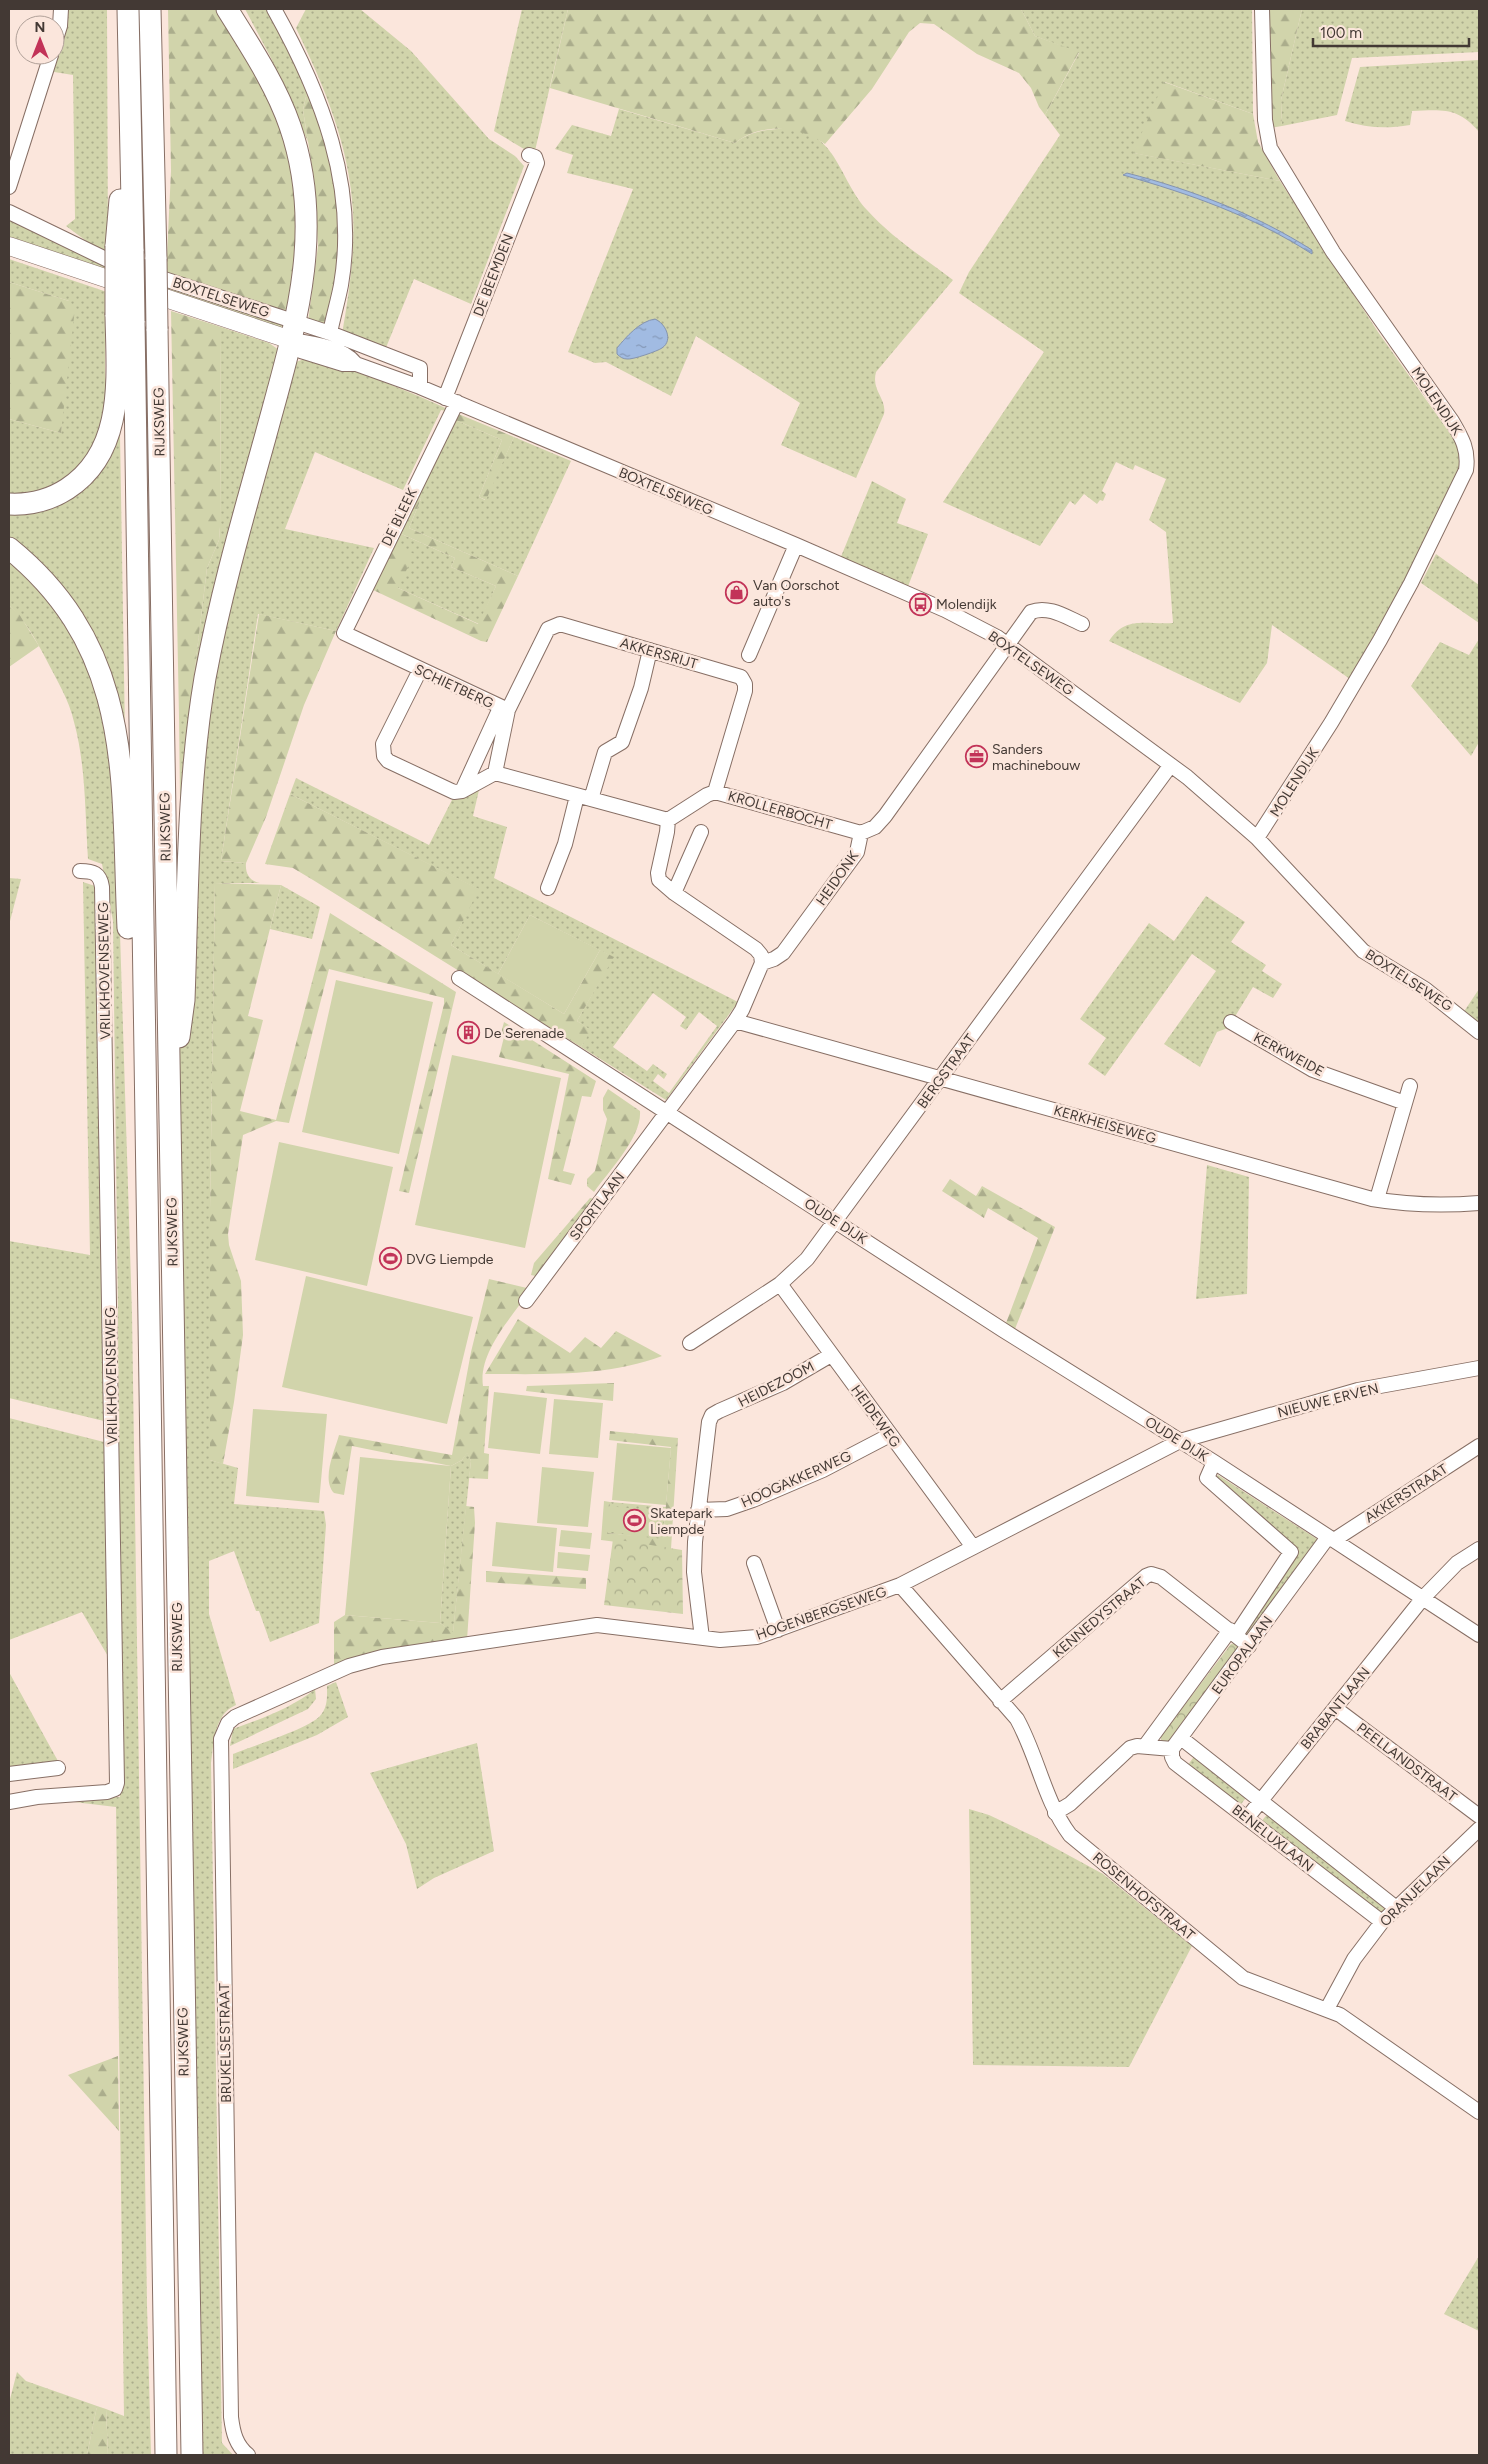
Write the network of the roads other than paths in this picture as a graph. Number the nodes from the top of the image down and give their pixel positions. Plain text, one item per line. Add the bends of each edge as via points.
1 (128, 9) edge
2 (150, 9) edge
3 (227, 9) edge
4 (274, 9) edge
5 (1262, 9) edge
6 (48, 65) edge
7 (529, 155) dead end
8 (9, 187) edge
9 (9, 212) edge
10 (9, 246) edge
11 (125, 318) junction
12 (294, 331) junction
13 (330, 333) junction
14 (420, 387) junction
15 (451, 400) junction
16 (9, 504) edge
17 (796, 545) junction
18 (9, 548) edge
19 (1082, 624) dead end
20 (344, 633) joint
21 (1009, 645) junction
22 (650, 650) junction
23 (749, 655) dead end
24 (420, 670) junction
25 (504, 709) junction
26 (1170, 766) junction
27 (495, 773) junction
28 (462, 792) junction
29 (716, 792) junction
30 (584, 797) junction
31 (668, 820) junction
32 (701, 832) dead end
33 (861, 833) junction
34 (1257, 838) junction
35 (80, 871) dead end
36 (548, 888) dead end
37 (674, 893) junction
38 (762, 963) junction
39 (459, 978) dead end
40 (735, 1020) junction
41 (1231, 1022) dead end
42 (1479, 1032) edge
43 (941, 1078) junction
44 (1410, 1086) dead end
45 (170, 1096) junction
46 (144, 1097) junction
47 (1405, 1103) junction
48 (668, 1112) junction
49 (1377, 1199) junction
50 (1479, 1203) edge
51 (836, 1221) junction
52 (780, 1284) junction
53 (526, 1301) dead end
54 (690, 1343) dead end
55 (831, 1355) junction
56 (1479, 1368) edge
57 (890, 1435) junction
58 (1180, 1441) junction
59 (1479, 1446) edge
60 (1214, 1462) junction
61 (698, 1510) junction
62 (1331, 1539) junction
63 (973, 1547) junction
64 (1479, 1548) edge
65 (1291, 1552) joint
66 (754, 1563) dead end
67 (900, 1585) junction
68 (1423, 1598) junction
69 (778, 1630) junction
70 (1233, 1633) junction
71 (1479, 1635) edge
72 (702, 1638) junction
73 (1250, 1646) junction
74 (314, 1680) joint
75 (1000, 1700) junction
76 (1335, 1708) junction
77 (1182, 1738) junction
78 (1144, 1746) junction
79 (1172, 1749) junction
80 (58, 1768) dead end
81 (9, 1774) edge
82 (1261, 1801) junction
83 (9, 1802) edge
84 (1055, 1813) junction
85 (1479, 1816) edge
86 (1247, 1818) junction
87 (1479, 1829) edge
88 (1396, 1907) junction
89 (1382, 1922) junction
90 (1328, 2009) junction
91 (1479, 2112) edge
92 (166, 2455) edge
93 (192, 2455) edge
94 (248, 2455) edge

1 - 11 highway, RIJKSWEG, bridge via 130,93
2 - 45 highway, RIJKSWEG, bridge
3 - 12 highway via 279,100 299,157 308,234 304,280
4 - 13 street via 317,95 340,176 343,257 341,284
5 - 34 street, MOLENDIJK via 1265,120 1270,148 1333,252 1452,421 1468,456 1466,470 1389,624 1331,723
6 - 8 street
7 - 15 street, DE BEEMDEN via 535,156 537,164
9 - 12 street, BOXTELSEWEG via 112,262
10 - 12 main road, BOXTELSEWEG
11 - 16 highway via 116,403 109,436 95,464 62,493 32,503
11 - 46 highway, RIJKSWEG
12 - 13 street, BOXTELSEWEG
12 - 14 street, BOXTELSEWEG via 308,342 350,356 356,364
12 - 45 highway via 229,568 206,677 192,772 184,1000
13 - 14 street, BOXTELSEWEG via 420,368
14 - 15 street, BOXTELSEWEG
15 - 17 street, BOXTELSEWEG
15 - 20 street, DE BLEEK
17 - 21 street, BOXTELSEWEG via 945,610
17 - 23 street
18 - 46 highway via 66,607 91,652 113,713 121,766 132,1002
19 - 21 street, HEIDONK via 1040,608 1031,612
20 - 24 street, SCHIETBERG
21 - 26 street, BOXTELSEWEG
21 - 33 street, HEIDONK via 885,816 875,827
22 - 25 street, AKKERSRIJT via 554,625 548,629
22 - 29 street, AKKERSRIJT via 741,677 745,684
22 - 30 street via 622,742 605,752
24 - 25 street, SCHIETBERG
24 - 28 street via 383,744 384,756 388,761 454,792
25 - 27 street, SCHIETBERG
25 - 28 street
26 - 34 street, BOXTELSEWEG
26 - 43 street, BERGSTRAAT
27 - 28 street
27 - 30 street
29 - 31 street, KROLLERBOCHT
29 - 33 street, KROLLERBOCHT
30 - 31 street
30 - 36 street
31 - 37 street via 658,874 662,885
32 - 37 street
33 - 38 street, HEIDONK via 857,852 783,953
34 - 42 street, BOXTELSEWEG via 1363,951 1425,989
35 - 83 street, VRILKHOVENSEWEG via 95,873 102,886 117,1782 115,1789 107,1792
37 - 38 street via 756,949
38 - 40 street
39 - 48 street, OUDE DIJK
40 - 43 street, KERKHEISEWEG
40 - 48 street
41 - 47 street, KERKWEIDE via 1313,1070
43 - 49 street, KERKHEISEWEG
43 - 51 street, BERGSTRAAT
44 - 47 street
45 - 93 highway, RIJKSWEG via 178,1844
46 - 92 highway, RIJKSWEG
47 - 49 street
48 - 51 street, OUDE DIJK
48 - 53 street, SPORTLAAN
49 - 50 street, KERKHEISEWEG via 1428,1206
51 - 52 street, BERGSTRAAT via 807,1259
51 - 58 street, OUDE DIJK
52 - 54 street, BERGSTRAAT
52 - 55 street, HEIDEWEG
55 - 57 street, HEIDEWEG
55 - 61 street, HEIDEZOOM via 783,1383 712,1415
56 - 58 street, NIEUWE ERVEN via 1358,1390
57 - 61 street, HOOGAKKERWEG via 753,1500 722,1510
57 - 63 street, HEIDEWEG
58 - 60 street, OUDE DIJK
58 - 63 street, HOGENBERGSEWEG
59 - 62 street, AKKERSTRAAT
60 - 62 street, OUDE DIJK
60 - 65 street, OUDE DIJK via 1207,1478
61 - 72 street via 694,1572
62 - 68 street, OUDE DIJK
62 - 73 street, EUROPALAAN
63 - 67 street, HOGENBERGSEWEG
64 - 68 street, BRABANTLAAN via 1457,1563
65 - 70 street, EUROPALAAN
66 - 69 street
67 - 69 street, HOGENBERGSEWEG
67 - 75 street, ROSENHOFSTRAAT
68 - 71 street, OUDE DIJK
68 - 76 street, BRABANTLAAN
69 - 72 street, HOGENBERGSEWEG via 737,1640
70 - 73 street, KENNEDYSTRAAT
70 - 75 street, KENNEDYSTRAAT via 1161,1577 1151,1574
70 - 78 street, EUROPALAAN
72 - 74 street, HOGENBERGSEWEG via 597,1625 382,1657
73 - 77 street, EUROPALAAN
74 - 94 street, BRUKELSESTRAAT via 235,1717 228,1723 222,1739 231,2417 240,2448
75 - 84 street, ROSENHOFSTRAAT via 1018,1719 1025,1733
76 - 82 street, BRABANTLAAN
76 - 85 street, PEELLANDSTRAAT
77 - 79 street, EUROPALAAN
77 - 82 street, BENELUXLAAN
78 - 79 street
78 - 84 street via 1130,1748 1070,1804
79 - 86 street, BENELUXLAAN via 1176,1763
80 - 81 street
82 - 86 street, BRABANTLAAN
82 - 88 street, BENELUXLAAN
84 - 90 street, ROSENHOFSTRAAT via 1070,1835 1243,1978
86 - 89 street, BENELUXLAAN
87 - 88 street, ORANJELAAN
88 - 89 street, ORANJELAAN
89 - 90 street, ORANJELAAN via 1354,1960
90 - 91 street, ROSENHOFSTRAAT

